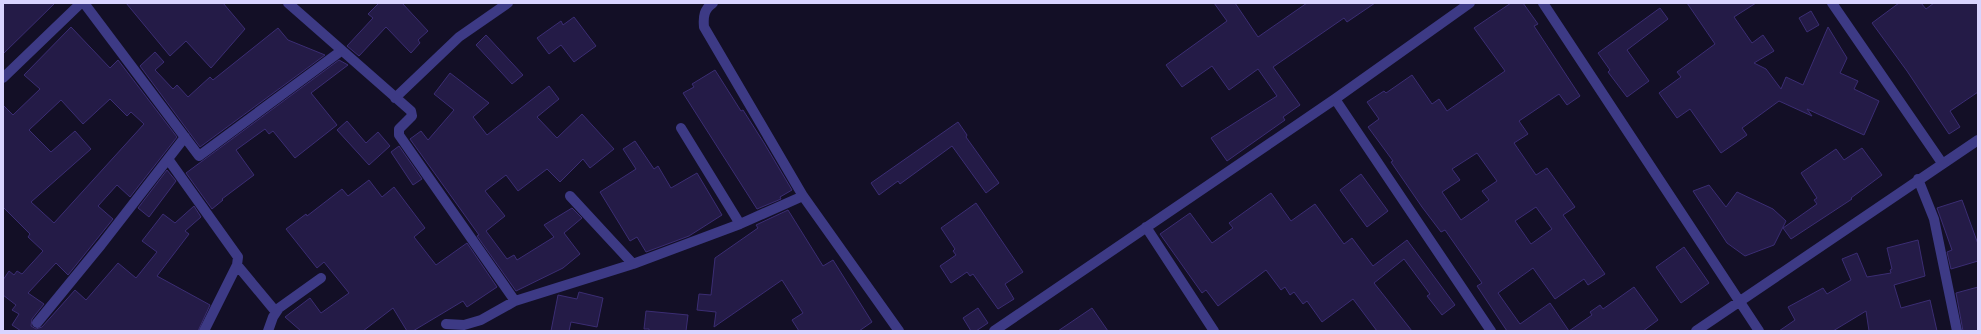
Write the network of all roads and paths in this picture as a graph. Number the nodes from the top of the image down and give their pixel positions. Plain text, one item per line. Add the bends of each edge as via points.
1 (81, 3) edge
2 (84, 3) edge
3 (288, 3) edge
4 (508, 3) edge
5 (713, 3) edge
6 (1470, 3) edge
7 (1543, 3) edge
8 (1832, 3) edge
9 (342, 51) junction
10 (3, 78) edge
11 (395, 98) junction
12 (1335, 99) junction
13 (681, 128) dead end
14 (185, 137) junction
15 (1978, 140) edge
16 (168, 159) junction
17 (1942, 163) junction
18 (1918, 179) junction
19 (570, 196) dead end
20 (803, 196) junction
21 (740, 224) junction
22 (1146, 227) junction
23 (633, 264) junction
24 (237, 265) junction
25 (321, 278) dead end
26 (1739, 300) junction
27 (515, 301) junction
28 (276, 312) junction
29 (37, 323) dead end
30 (446, 324) dead end
31 (204, 331) edge
32 (268, 331) edge
33 (900, 331) edge
34 (994, 331) edge
35 (1214, 331) edge
36 (1491, 331) edge
37 (1696, 331) edge
38 (1759, 331) edge
39 (1957, 331) edge

1 - 10 street
2 - 14 street
3 - 9 street
4 - 11 street via 459,37
5 - 20 street via 703,15 704,27
6 - 12 street
7 - 26 street
8 - 17 street
9 - 11 street
9 - 14 street via 199,156
11 - 27 street via 413,113 399,129 399,135
12 - 22 street
12 - 36 street
13 - 21 street
14 - 16 street
15 - 17 street
16 - 24 street via 233,247 238,257
16 - 29 street
17 - 18 street
18 - 26 street
18 - 39 street via 1934,219
19 - 23 street
20 - 21 street
20 - 33 street
21 - 23 street
22 - 34 street
22 - 35 street
23 - 27 street
24 - 28 street
24 - 31 street
25 - 28 street
26 - 37 street
26 - 38 street
27 - 30 street via 482,320 464,326
28 - 32 street

